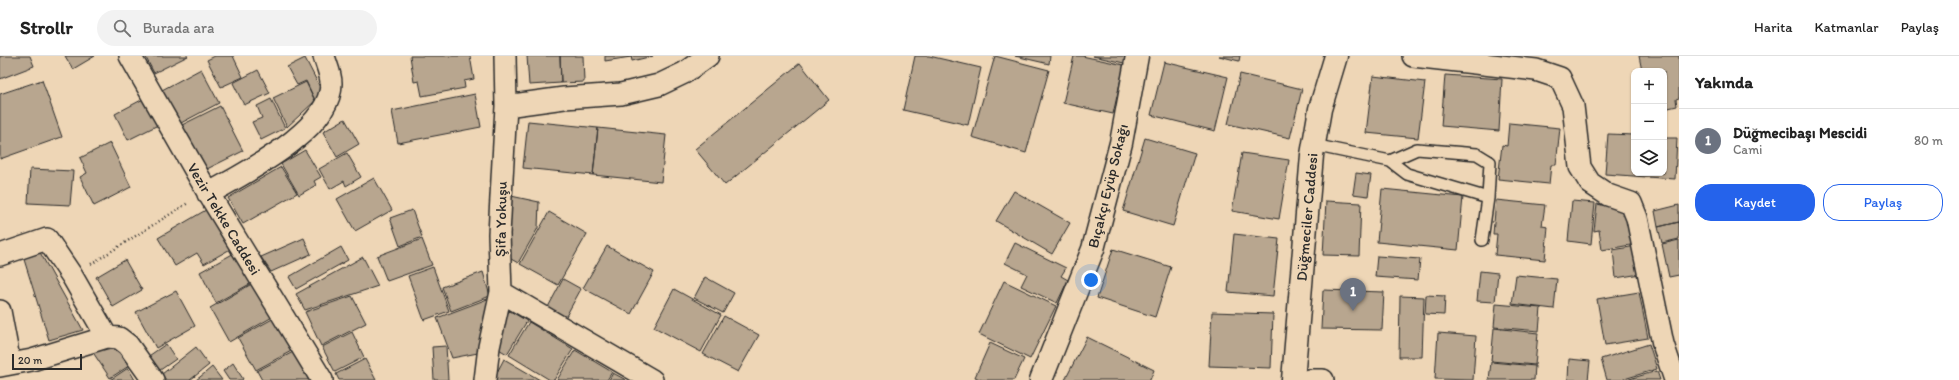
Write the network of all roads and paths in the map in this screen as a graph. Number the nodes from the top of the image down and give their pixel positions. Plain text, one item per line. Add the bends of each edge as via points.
1 (130, 56) edge
2 (324, 56) edge
3 (505, 56) edge
4 (708, 56) edge
5 (1137, 56) edge
6 (1336, 56) edge
7 (1413, 56) edge
8 (506, 106) junction
9 (1313, 145) junction
10 (1390, 161) junction
11 (207, 192) junction
12 (1488, 198) junction
13 (1482, 240) dead end
14 (0, 255) edge
15 (72, 276) junction
16 (501, 292) junction
17 (0, 311) edge
18 (107, 337) junction
19 (5, 365) edge
20 (153, 380) edge
21 (322, 380) edge
22 (485, 380) edge
23 (652, 380) edge
24 (1041, 380) edge
25 (1293, 380) edge
26 (1309, 380) edge
27 (1323, 380) edge
28 (1675, 380) edge

1 - 11 street, Vezir Tekke Caddesi
2 - 11 street via 331,83 325,108 276,155
3 - 8 street, Şifa Yokuşu
4 - 8 street via 684,74 659,85 622,94
5 - 24 street, Bıçakçı Eyüp Sokağı via 1121,142 1093,249
6 - 9 street, Düğmeciler Caddesi via 1320,109
7 - 28 street via 1536,70 1560,78 1573,106 1580,167 1590,183 1608,195 1631,203 1637,218 1662,344
8 - 16 street, Şifa Yokuşu via 499,234
9 - 10 lane
9 - 25 street, Düğmeciler Caddesi
10 - 12 lane via 1407,174
10 - 12 lane via 1417,149 1477,154 1490,162
11 - 15 path
11 - 21 street, Vezir Tekke Caddesi
12 - 13 lane
14 - 15 street via 47,239
15 - 18 street
16 - 22 street, Şifa Yokuşu
16 - 23 street
17 - 19 street
18 - 19 street via 70,350
18 - 20 street via 118,338 128,345
26 - 27 street

